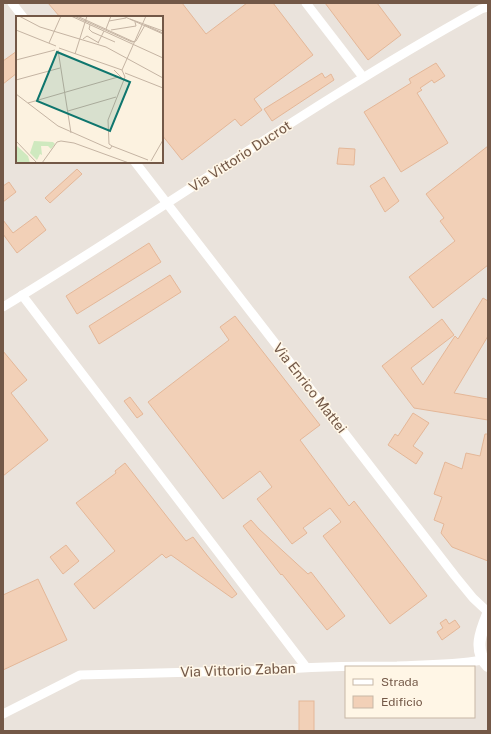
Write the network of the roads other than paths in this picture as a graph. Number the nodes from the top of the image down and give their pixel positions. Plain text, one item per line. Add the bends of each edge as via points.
1 (12, 3) edge
2 (306, 3) edge
3 (485, 6) edge
4 (22, 16) edge
5 (363, 78) junction
6 (136, 163) edge
7 (167, 203) junction
8 (22, 295) junction
9 (3, 307) edge
10 (488, 613) edge
11 (485, 663) edge
12 (345, 666) edge
13 (372, 666) edge
14 (306, 667) junction
15 (3, 714) edge

1 - 4 street
2 - 5 street
3 - 5 street, Via Vittorio Ducrot
5 - 7 street, Via Vittorio Ducrot
6 - 7 street, Via Enrico Mattei
7 - 8 street, Via Vittorio Ducrot
7 - 10 street, Via Enrico Mattei via 455,576
8 - 9 street, Via Vittorio Ducrot
8 - 14 street
10 - 11 street via 480,638
11 - 13 street, Via Vittorio Zaban
12 - 14 street, Via Vittorio Zaban
14 - 15 street, Via Vittorio Zaban via 80,675

